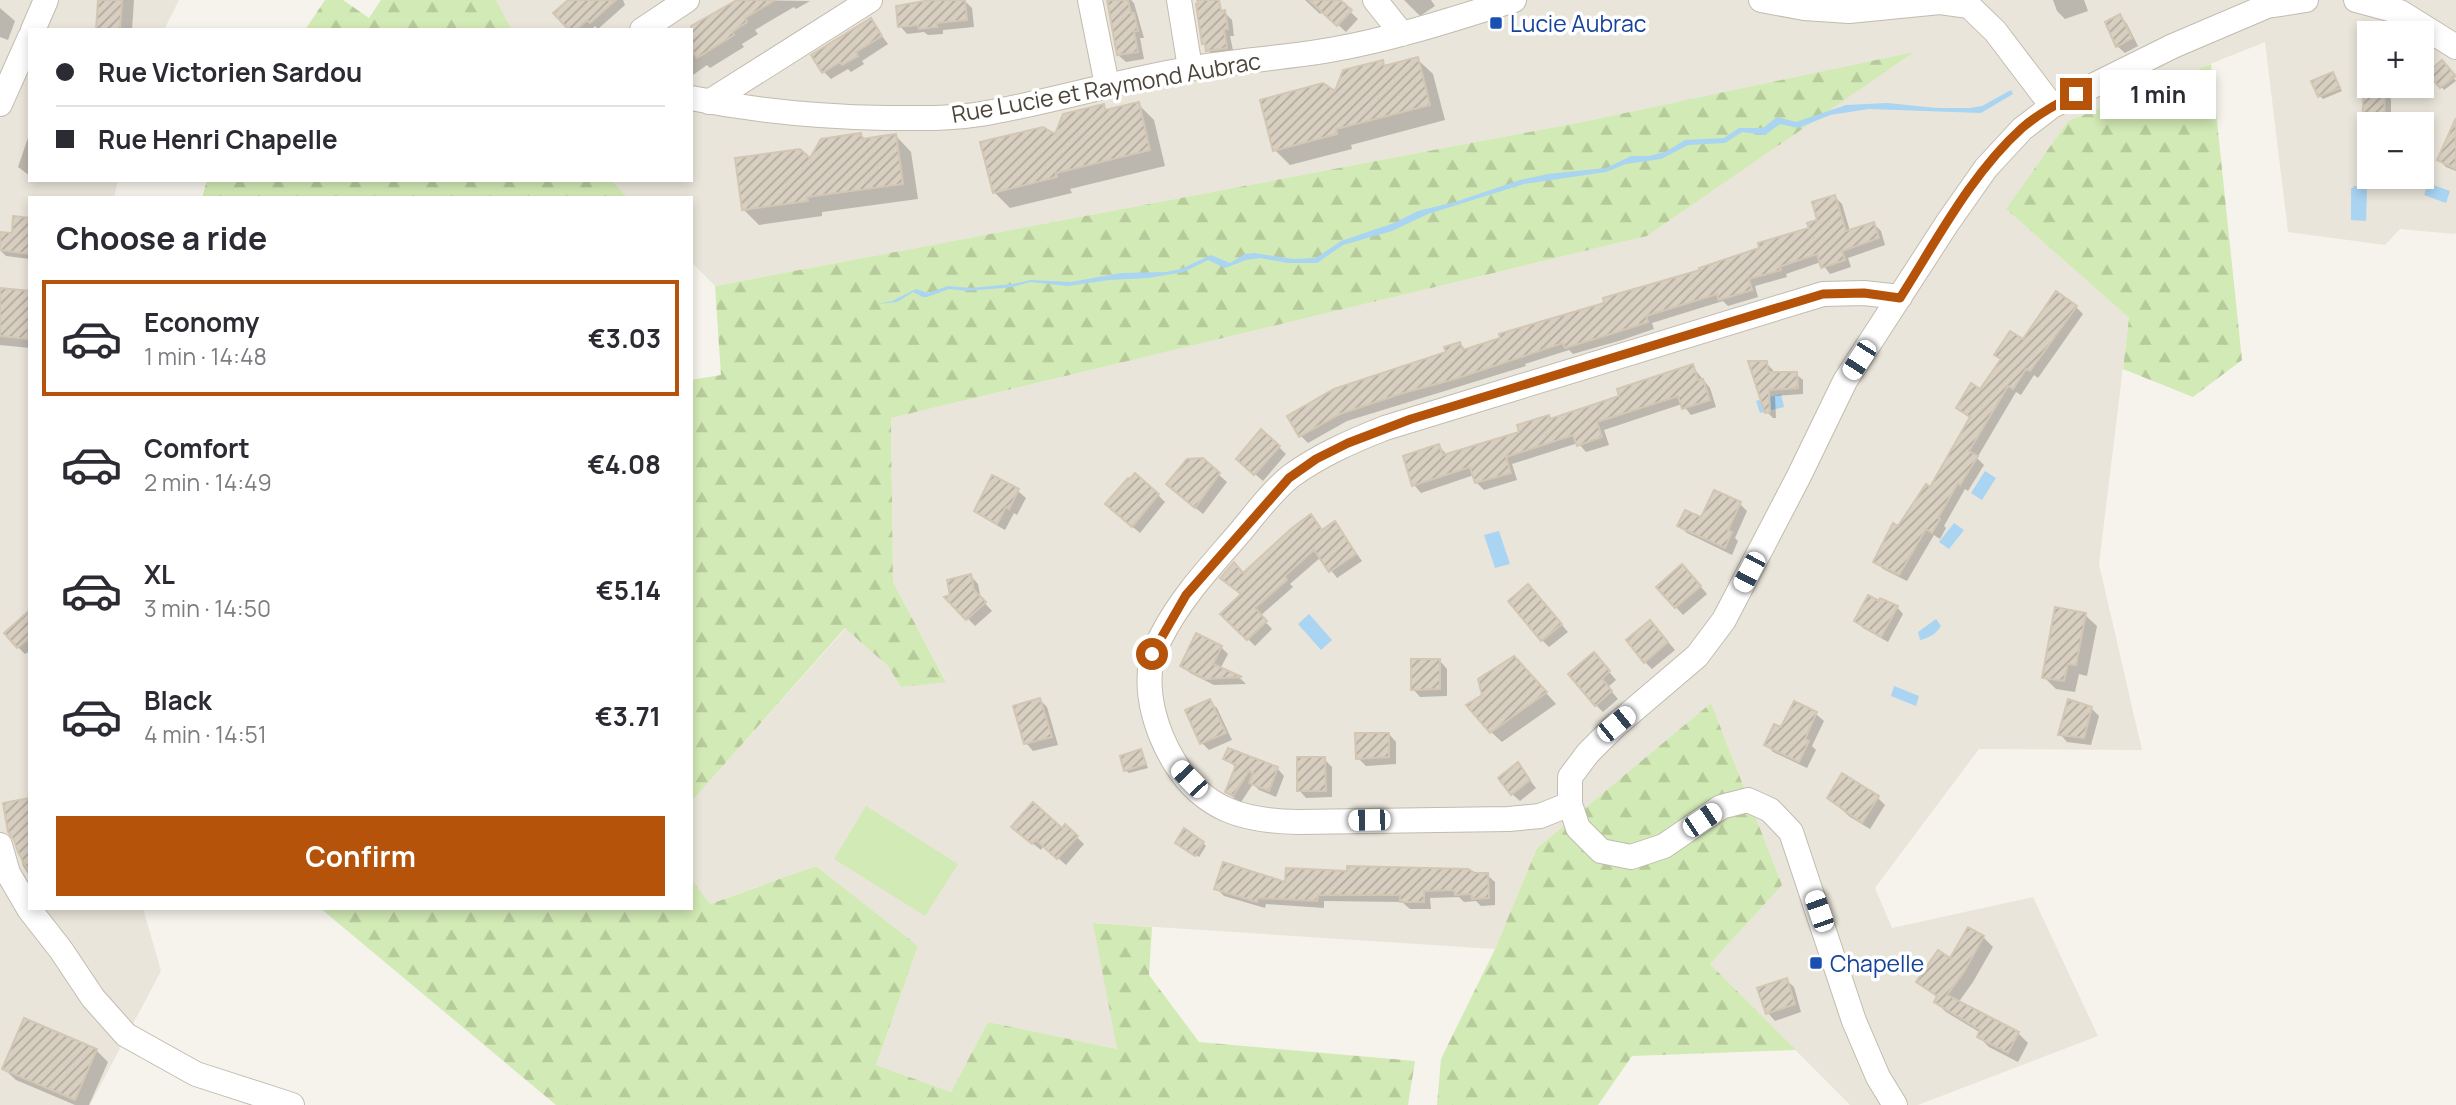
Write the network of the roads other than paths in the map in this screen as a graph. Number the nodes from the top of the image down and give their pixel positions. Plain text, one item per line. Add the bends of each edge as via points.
1 (46, 0) edge
2 (687, 0) edge
3 (870, 0) edge
4 (1090, 0) edge
5 (1179, 0) edge
6 (1375, 0) edge
7 (1512, 0) edge
8 (1761, 0) edge
9 (2306, 0) edge
10 (2358, 0) edge
11 (34, 28) edge
12 (645, 28) edge
13 (1402, 34) junction
14 (28, 41) edge
15 (2456, 47) edge
16 (1190, 68) junction
17 (1107, 85) junction
18 (700, 100) edge
19 (0, 104) edge
20 (2052, 106) junction
21 (1900, 298) junction
22 (1570, 804) junction
23 (0, 845) edge
24 (28, 907) edge
25 (30, 910) edge
26 (292, 1105) edge
27 (1895, 1105) edge

1 - 11 street
2 - 12 street
3 - 18 street
4 - 17 street
5 - 16 street
6 - 13 street
7 - 13 street, Rue Lucie et Raymond Aubrac
8 - 20 street via 1849,11 1940,2 1969,6 1995,31
9 - 20 street via 2267,6
10 - 15 street via 2400,12
13 - 16 street, Rue Lucie et Raymond Aubrac via 1331,50
14 - 19 street
16 - 17 street, Rue Lucie et Raymond Aubrac
17 - 18 street, Rue Lucie et Raymond Aubrac via 978,114 913,118 761,111
20 - 21 street via 2022,128 1986,168
21 - 22 street via 1845,381 1724,620 1697,656 1588,753 1570,777
21 - 22 street via 1823,294 1424,415 1348,443 1289,478 1261,507 1186,595 1152,654 1151,695 1164,745 1200,790 1221,808 1242,817 1298,822 1510,819 1540,816
22 - 27 street via 1578,828 1601,851 1631,857 1664,845 1721,807 1748,800 1770,810 1791,832 1854,1021
23 - 24 street via 8,873
25 - 26 street via 93,998 126,1035 196,1074

